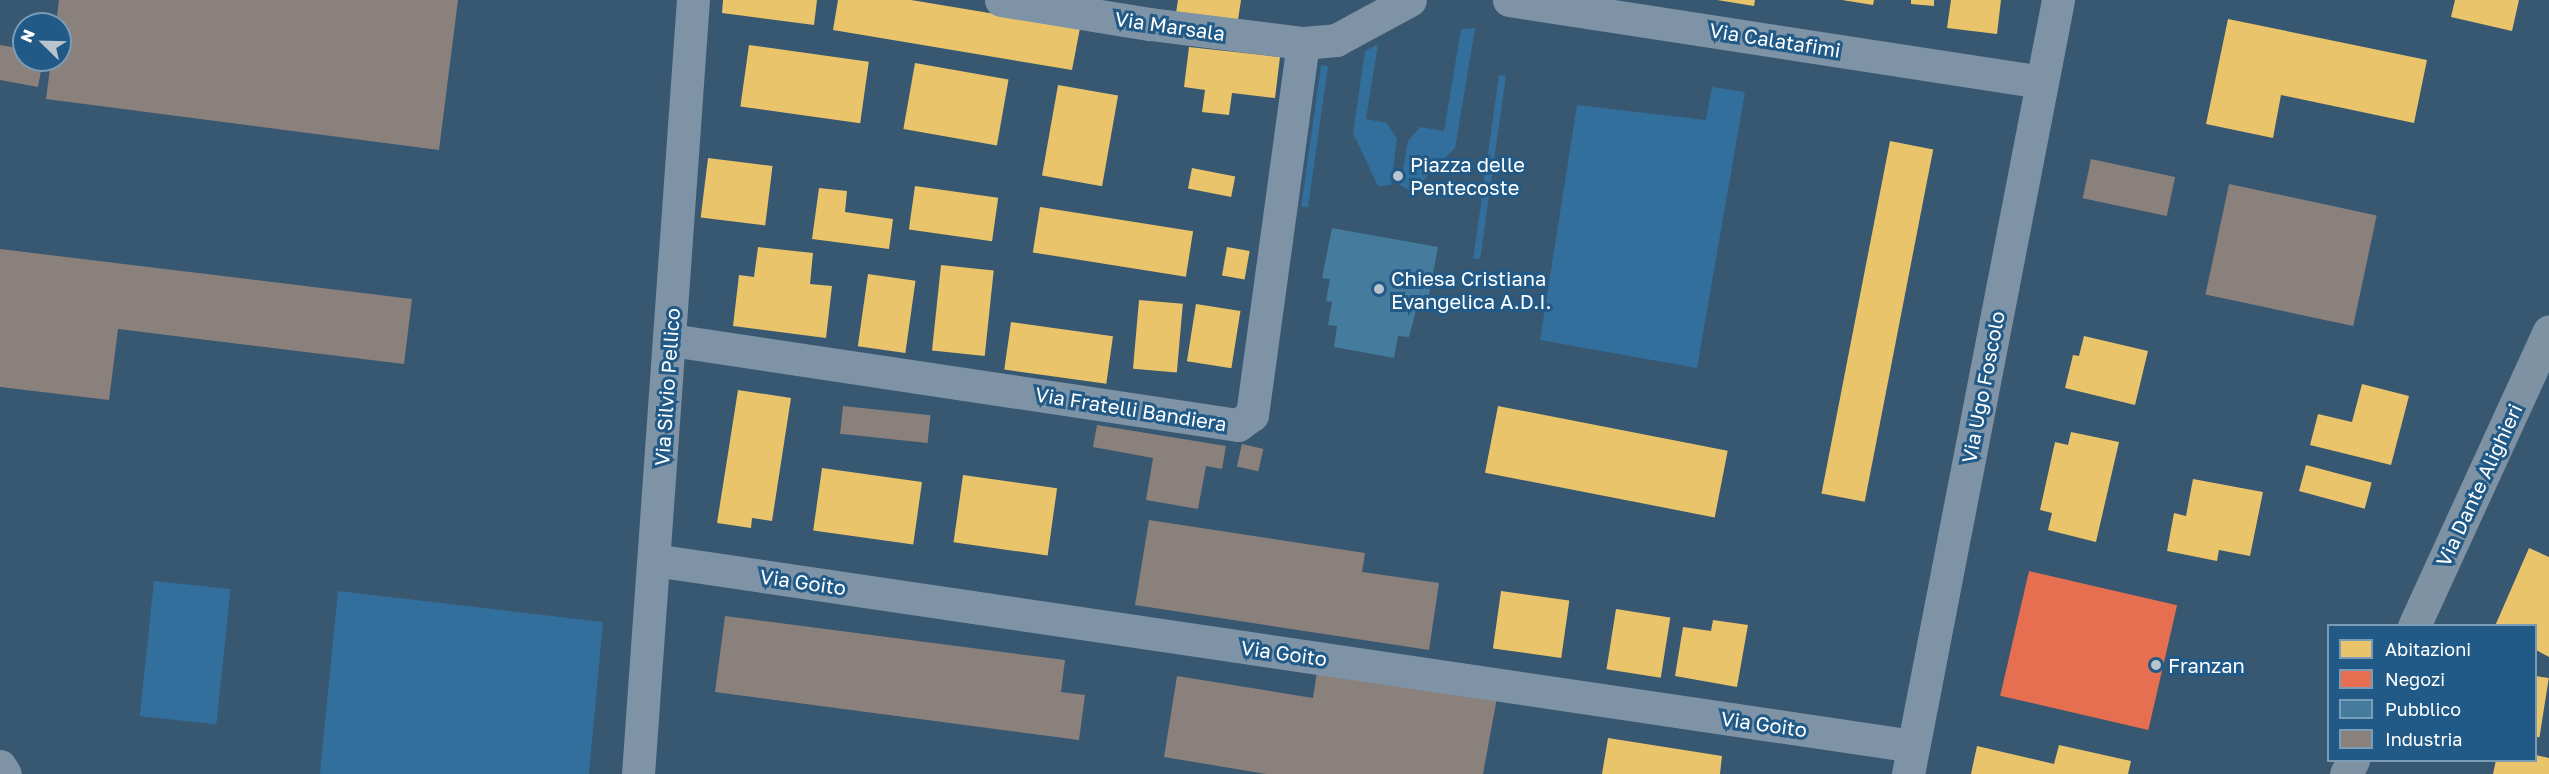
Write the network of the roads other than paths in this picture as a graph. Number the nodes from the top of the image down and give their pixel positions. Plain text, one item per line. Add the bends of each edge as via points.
1 (693, 0) edge
2 (1001, 0) edge
3 (1410, 0) edge
4 (1509, 0) edge
5 (2058, 0) edge
6 (1151, 12) edge
7 (1303, 43) junction
8 (2042, 82) junction
9 (671, 340) junction
10 (2547, 342) edge
11 (654, 560) junction
12 (2415, 624) edge
13 (1911, 760) edge
14 (0, 766) edge
15 (5, 774) edge
16 (638, 774) edge

1 - 9 street, Via Silvio Pellico
2 - 6 street, Via Marsala
3 - 7 street via 1336,40
4 - 8 street, Via Calatafimi
5 - 8 street, Via Ugo Foscolo
6 - 7 street, Via Marsala
7 - 9 street, Via Fratelli Bandiera via 1252,415 1238,425
8 - 13 street, Via Ugo Foscolo
9 - 11 street, Via Silvio Pellico
10 - 12 main road, Via Dante Alighieri
11 - 13 street, Via Goito
11 - 16 street, Via Silvio Pellico
14 - 15 street

